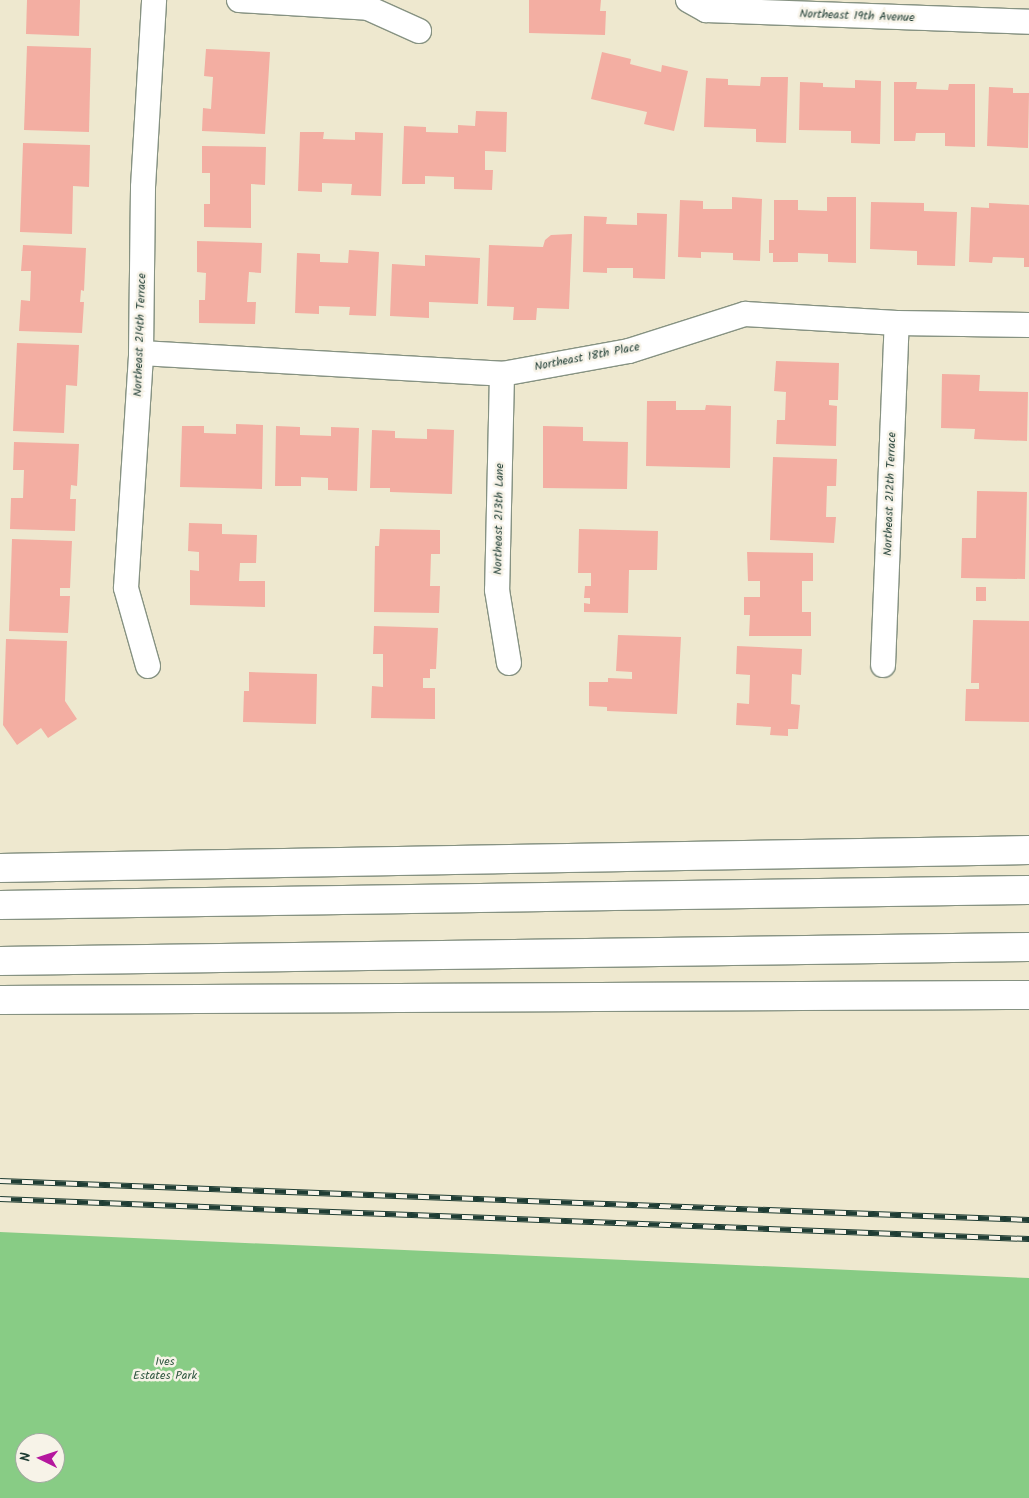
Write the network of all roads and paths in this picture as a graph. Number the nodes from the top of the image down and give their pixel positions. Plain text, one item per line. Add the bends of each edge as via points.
1 (154, 0) edge
2 (240, 0) edge
3 (688, 0) edge
4 (1029, 22) edge
5 (418, 31) dead end
6 (897, 323) junction
7 (1029, 325) edge
8 (141, 353) junction
9 (502, 374) junction
10 (509, 663) dead end
11 (883, 665) dead end
12 (148, 666) dead end
13 (1029, 850) edge
14 (0, 868) edge
15 (1029, 890) edge
16 (0, 905) edge
17 (1029, 947) edge
18 (0, 961) edge
19 (1029, 995) edge
20 (0, 1000) edge

1 - 8 street, Northeast 214th Terrace via 144,187
2 - 5 street via 368,8
3 - 4 street, Northeast 19th Avenue via 706,10
6 - 7 street, Northeast 18th Place
6 - 9 street, Northeast 18th Place via 745,314 629,351
6 - 11 street, Northeast 212th Terrace
8 - 9 street, Northeast 18th Place
8 - 12 street, Northeast 214th Terrace via 126,588
9 - 10 street, Northeast 213th Lane via 498,590
13 - 14 highway
15 - 16 highway
17 - 18 highway
19 - 20 highway

